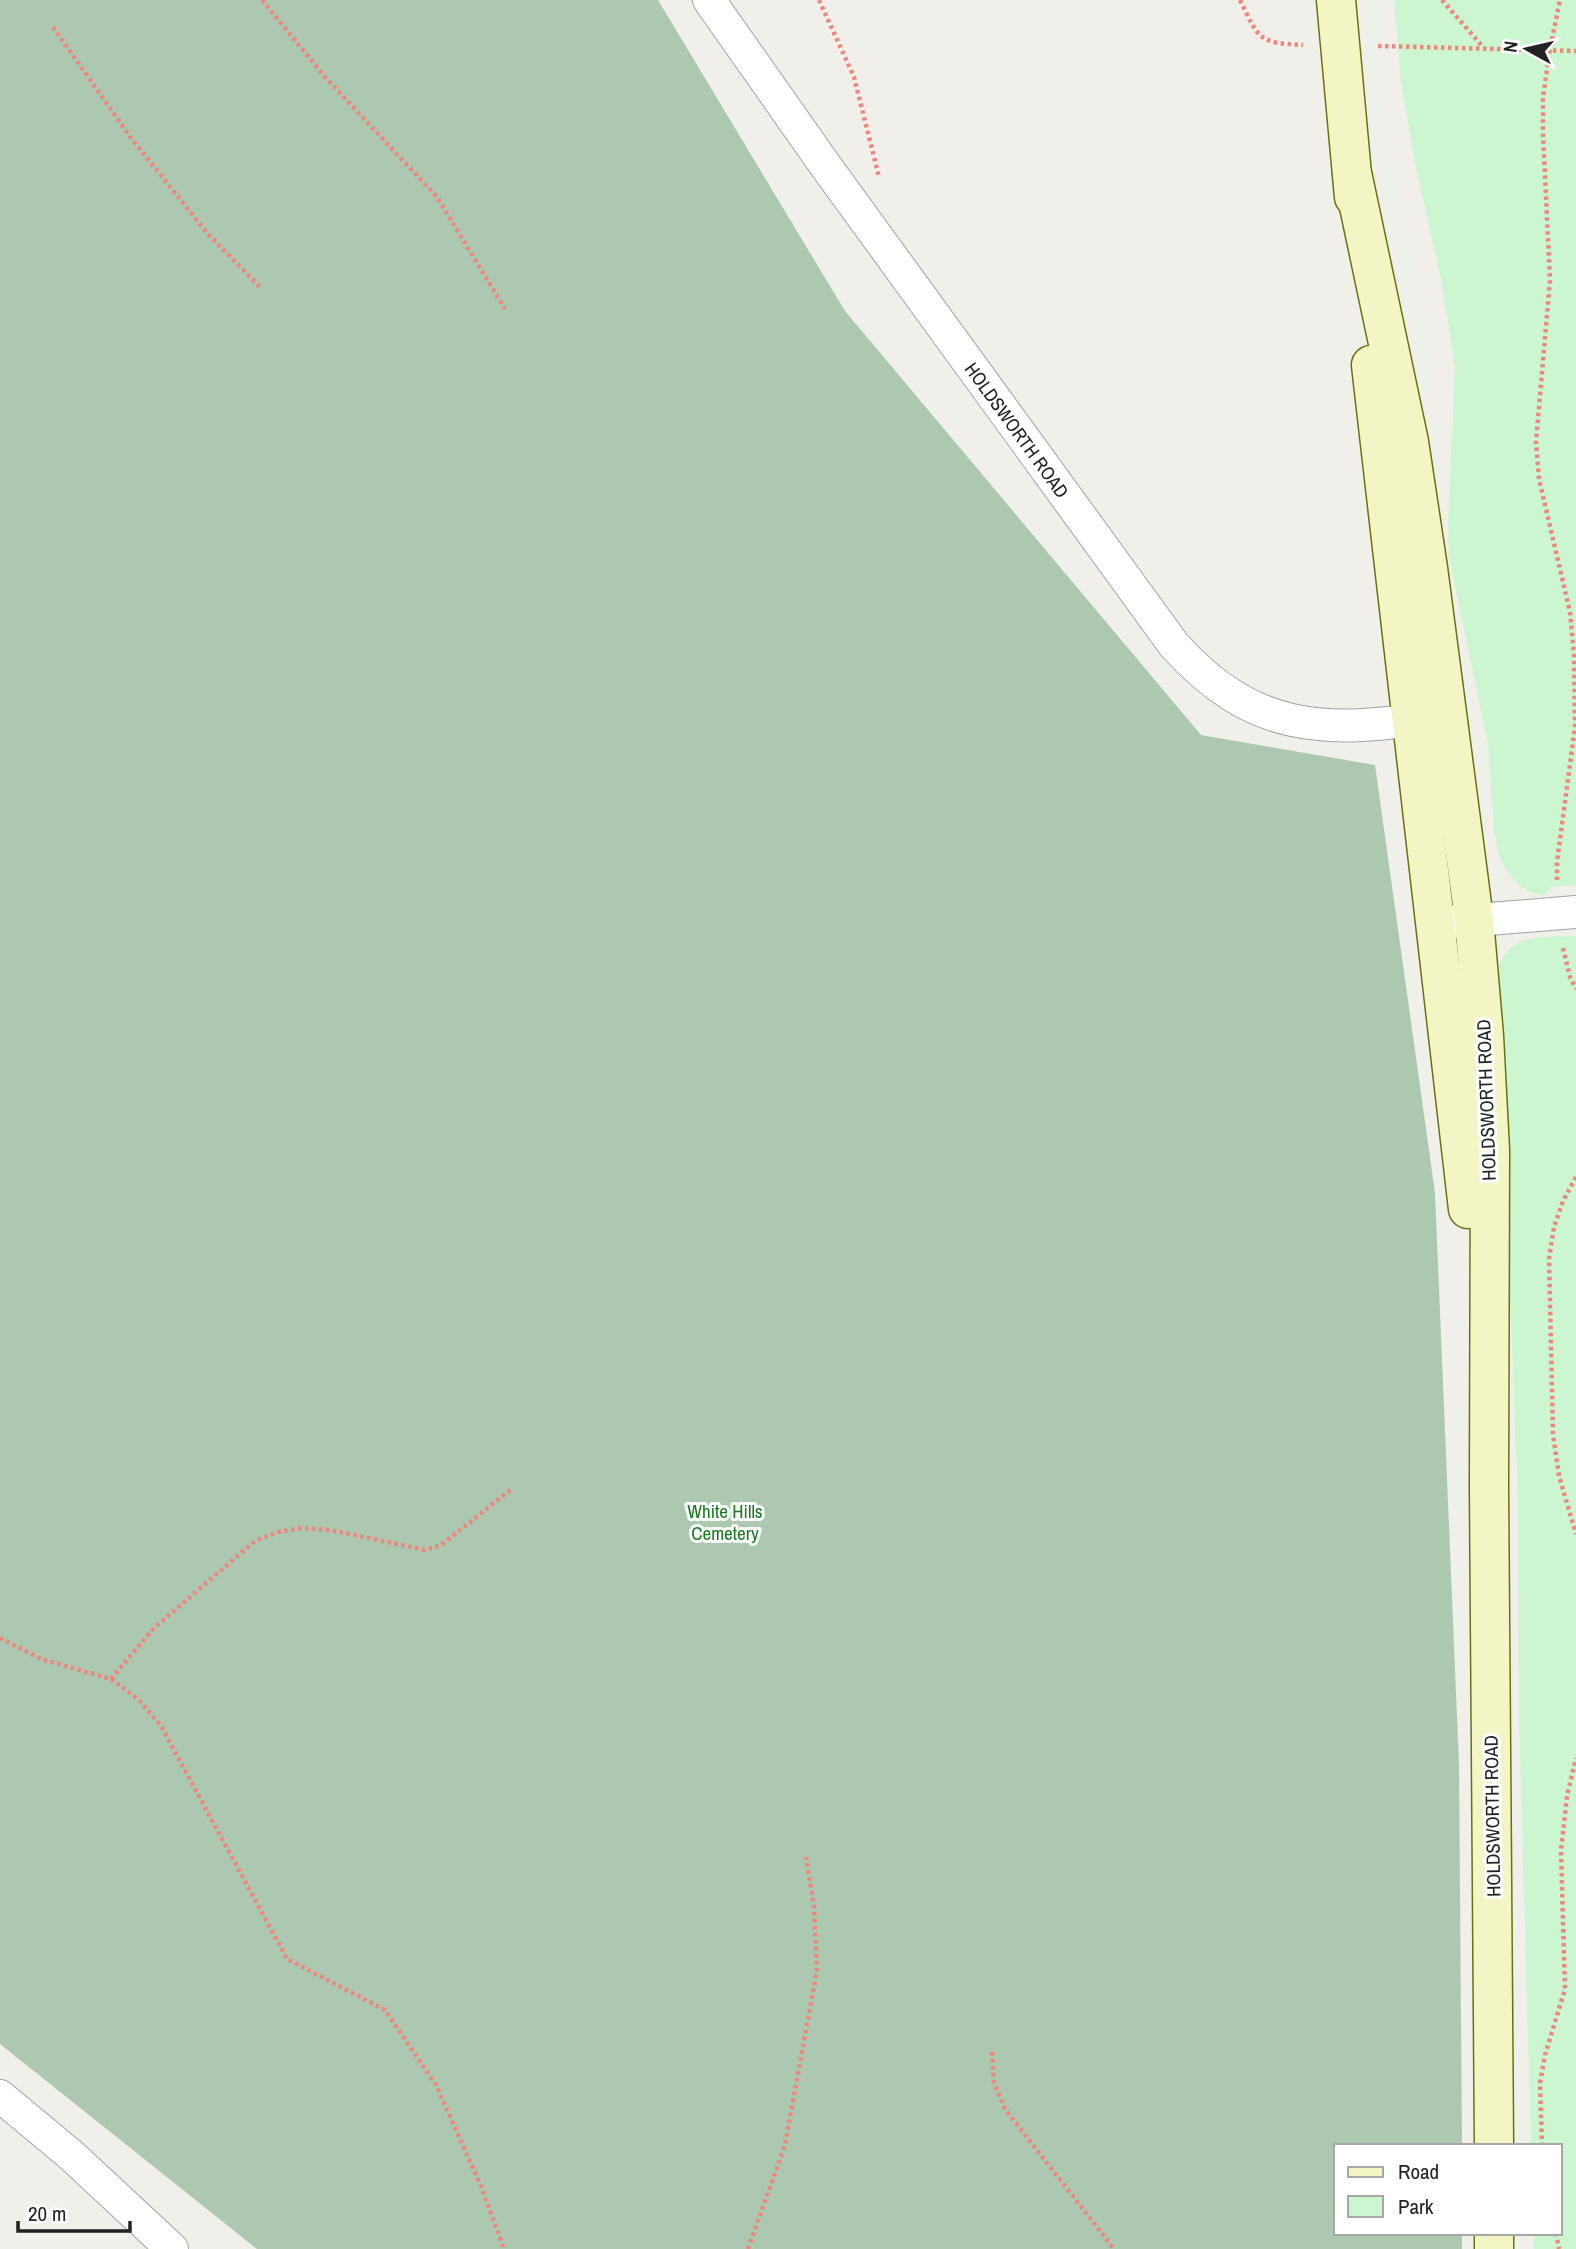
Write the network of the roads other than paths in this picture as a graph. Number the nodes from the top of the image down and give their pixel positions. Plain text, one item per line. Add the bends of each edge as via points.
1 (709, 0) edge
2 (1336, 0) edge
3 (1352, 173) junction
4 (1448, 715) junction
5 (1410, 721) junction
6 (1567, 902) edge
7 (1474, 920) junction
8 (1437, 924) junction
9 (1489, 1487) junction
10 (0, 2096) edge
11 (1494, 2144) edge
12 (172, 2249) edge

1 - 5 street, HOLDSWORTH ROAD via 1192,666 1233,697 1281,719 1342,725
2 - 3 main road, HOLDSWORTH ROAD
3 - 4 main road, HOLDSWORTH ROAD via 1409,442
3 - 5 main road, HOLDSWORTH ROAD
4 - 5 street, HOLDSWORTH ROAD
4 - 7 main road, HOLDSWORTH ROAD
5 - 8 main road, HOLDSWORTH ROAD
6 - 7 street
7 - 8 street
7 - 9 main road, HOLDSWORTH ROAD via 1490,1150
8 - 9 main road, HOLDSWORTH ROAD via 1470,1227
9 - 11 main road, HOLDSWORTH ROAD
10 - 12 street

